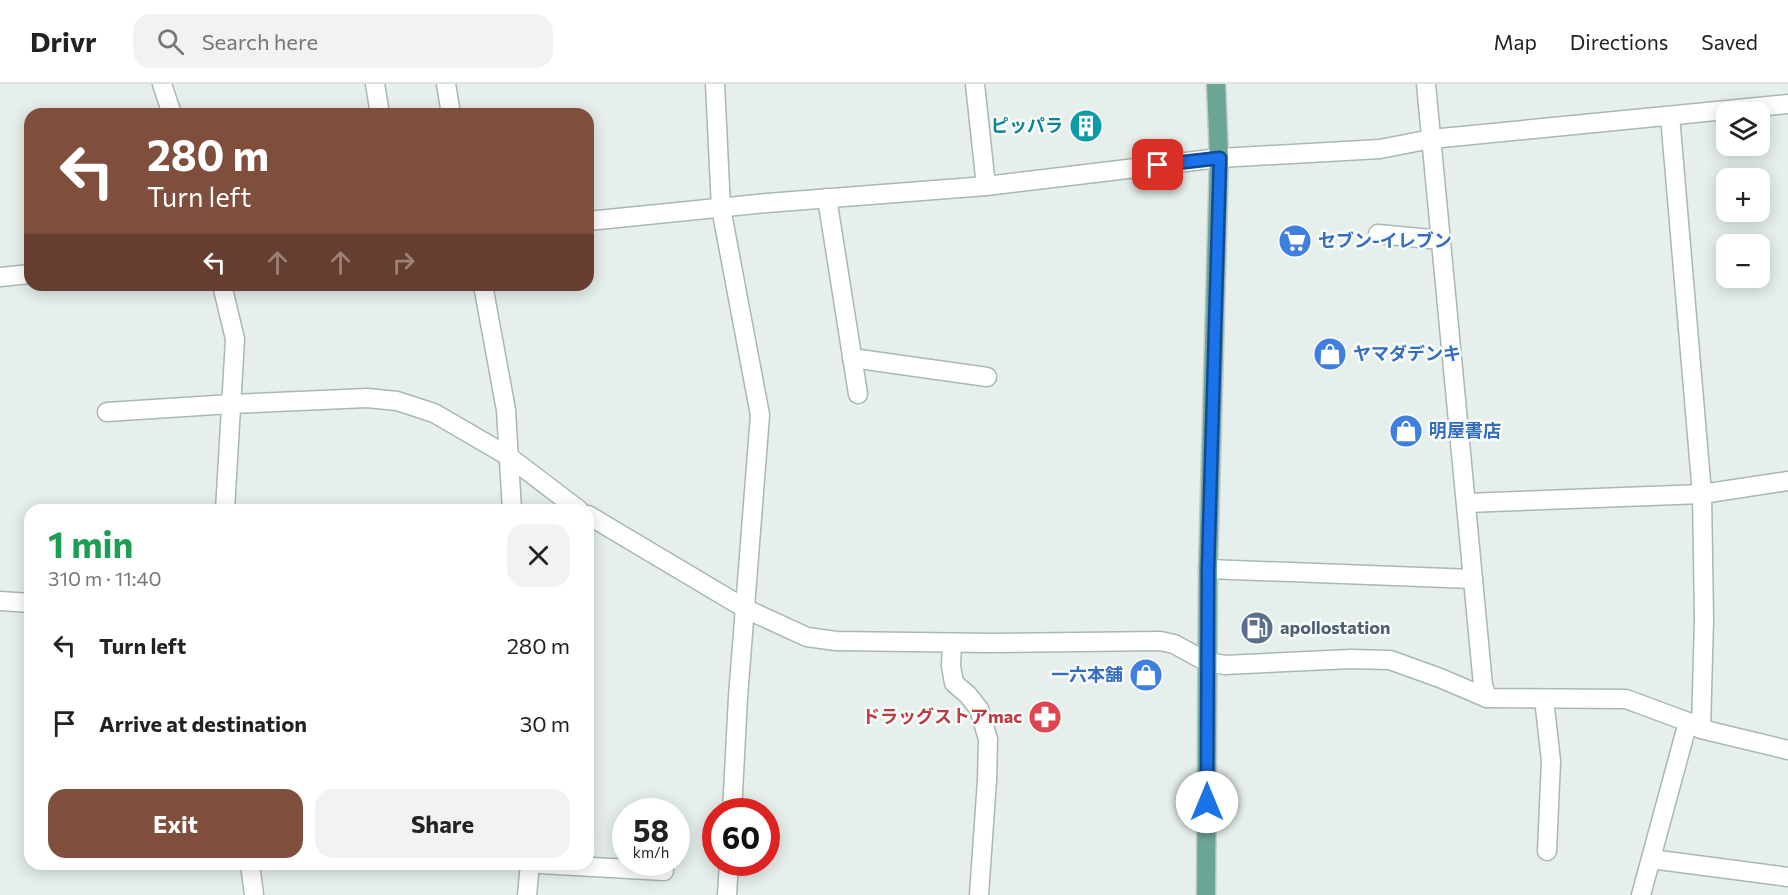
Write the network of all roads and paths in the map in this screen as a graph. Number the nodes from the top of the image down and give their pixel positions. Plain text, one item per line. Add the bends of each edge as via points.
1 (162, 84) edge
2 (375, 84) edge
3 (446, 84) edge
4 (715, 84) edge
5 (975, 84) edge
6 (1216, 84) edge
7 (1426, 84) edge
8 (1788, 104) edge
9 (170, 108) edge
10 (379, 108) edge
11 (450, 108) edge
12 (1670, 116) junction
13 (1431, 139) junction
14 (1220, 158) junction
15 (986, 186) junction
16 (827, 198) junction
17 (721, 208) junction
18 (594, 220) edge
19 (1378, 234) dead end
20 (1441, 240) junction
21 (24, 274) edge
22 (0, 276) edge
23 (223, 291) edge
24 (484, 291) edge
25 (852, 358) junction
26 (987, 376) dead end
27 (858, 394) dead end
28 (231, 404) junction
29 (107, 412) dead end
30 (508, 456) junction
31 (1788, 481) edge
32 (1702, 494) junction
33 (1466, 503) junction
34 (225, 504) edge
35 (512, 504) edge
36 (571, 504) edge
37 (594, 519) edge
38 (1208, 569) junction
39 (1473, 579) junction
40 (0, 601) edge
41 (24, 603) edge
42 (746, 609) junction
43 (952, 643) junction
44 (1207, 662) junction
45 (1487, 698) junction
46 (1545, 699) junction
47 (1694, 726) junction
48 (1788, 750) edge
49 (733, 798) edge
50 (1547, 851) dead end
51 (1652, 859) junction
52 (594, 867) edge
53 (612, 868) edge
54 (251, 870) edge
55 (529, 870) edge
56 (728, 876) edge
57 (1788, 877) edge
58 (254, 895) edge
59 (527, 895) edge
60 (727, 895) edge
61 (979, 895) edge
62 (1206, 895) edge
63 (1641, 895) edge

1 - 9 street
2 - 10 street
3 - 11 street
4 - 17 street
5 - 15 street
6 - 14 main road
7 - 13 street
8 - 12 street
12 - 13 street
12 - 32 street
13 - 14 street via 1380,149
13 - 20 street
14 - 15 street
14 - 38 main road
15 - 16 street
16 - 17 street
16 - 25 street
17 - 18 street
17 - 42 street via 760,415
19 - 20 street
20 - 33 street
21 - 22 street
23 - 28 street via 235,339
24 - 30 street via 506,410
25 - 26 street
25 - 27 street
28 - 29 street
28 - 30 street via 367,398 397,401 434,413
28 - 34 street
30 - 35 street
30 - 36 street
31 - 32 street
32 - 33 street
32 - 47 street via 1704,619
33 - 39 street
37 - 42 street
38 - 39 street
38 - 44 main road
39 - 45 street
40 - 41 street
42 - 43 street via 807,637
42 - 49 street
43 - 44 street via 1160,641
43 - 61 street via 954,683 980,709 988,739
44 - 45 street via 1225,665 1390,660
44 - 62 main road
45 - 46 street
46 - 47 street via 1626,699
46 - 50 street via 1551,761
47 - 48 street
47 - 51 street
51 - 57 street
51 - 63 street
52 - 53 street
54 - 58 street
55 - 59 street
56 - 60 street

